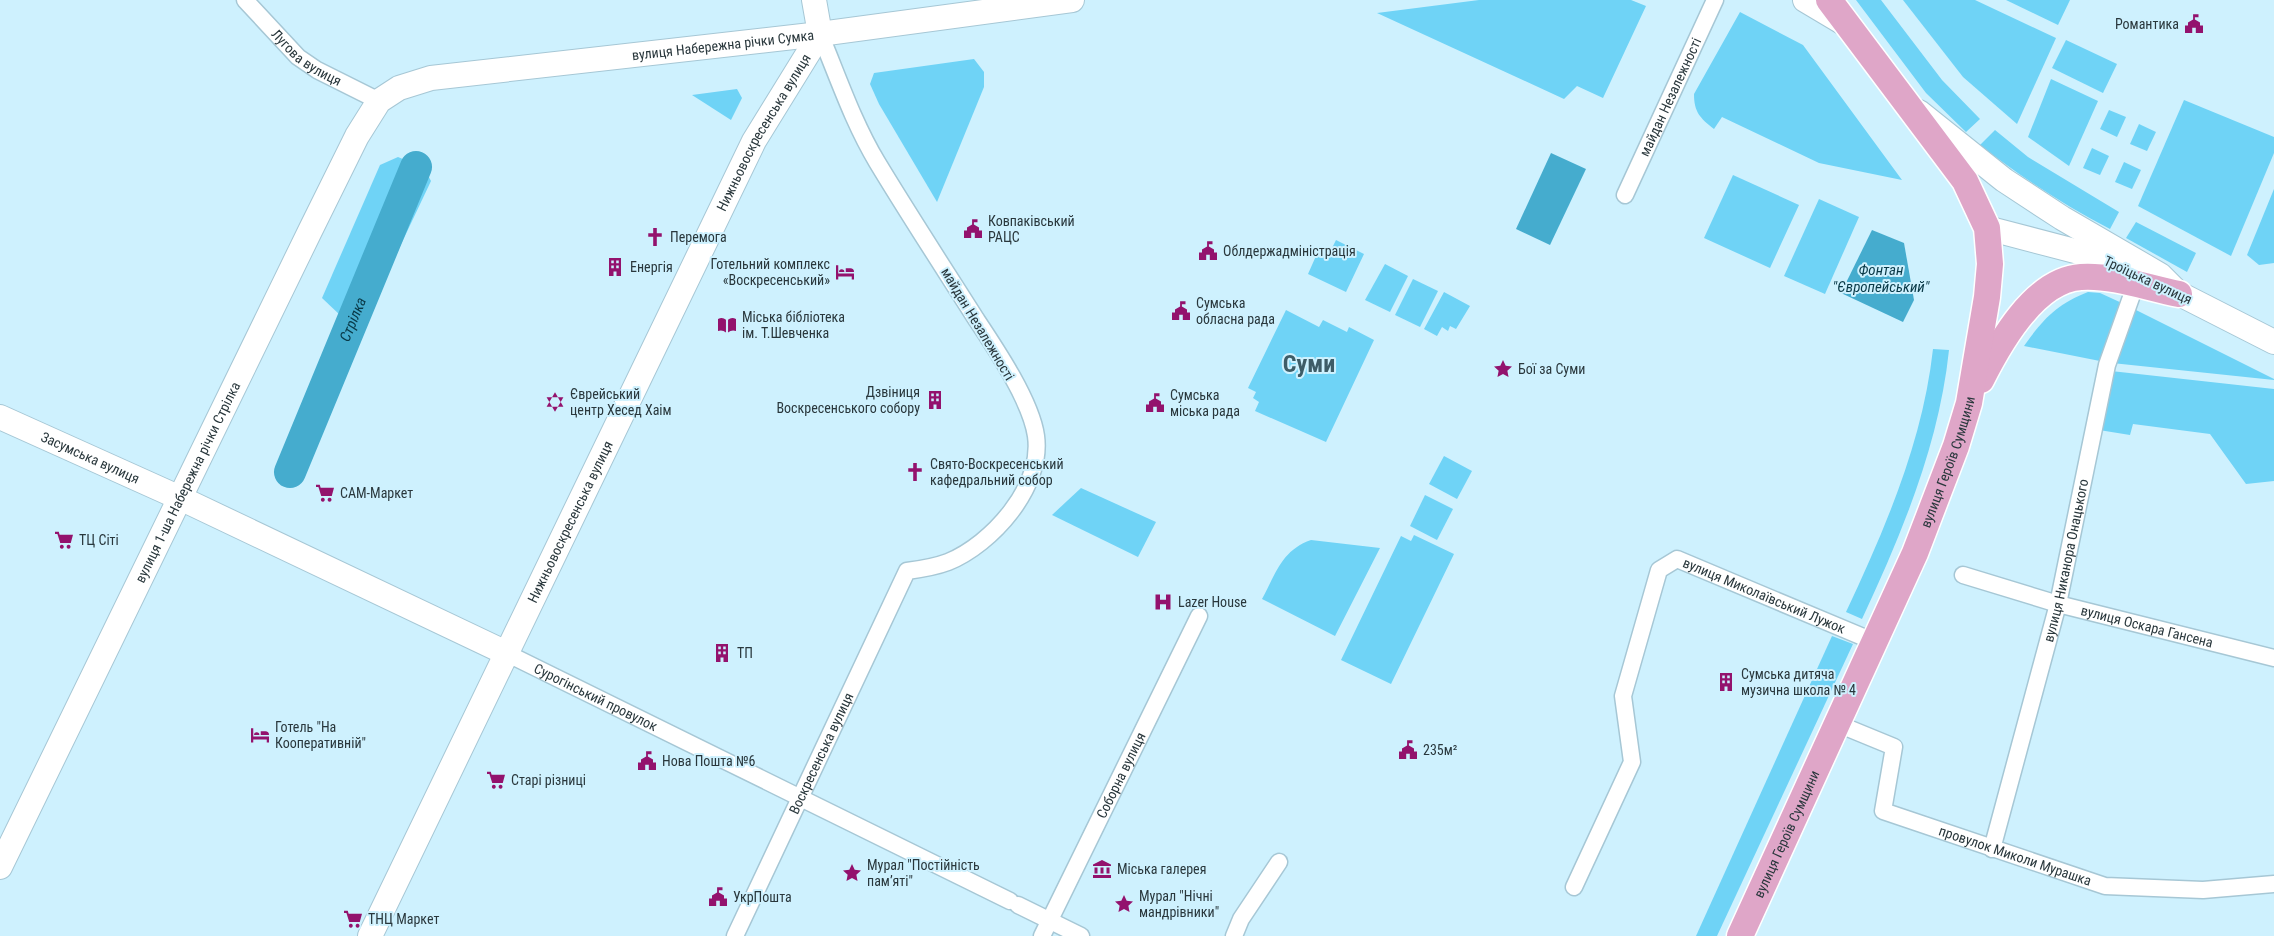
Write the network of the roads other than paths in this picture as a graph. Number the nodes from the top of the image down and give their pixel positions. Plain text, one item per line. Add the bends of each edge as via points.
1 (245, 0) edge
2 (814, 0) edge
3 (1072, 0) edge
4 (1714, 0) edge
5 (1805, 0) edge
6 (1829, 0) edge
7 (1848, 26) junction
8 (820, 34) junction
9 (379, 101) junction
10 (1904, 101) junction
11 (1625, 195) dead end
12 (1987, 228) junction
13 (2137, 279) junction
14 (2180, 294) junction
15 (2274, 342) edge
16 (1969, 403) junction
17 (0, 417) edge
18 (180, 498) junction
19 (908, 571) joint
20 (1963, 575) dead end
21 (2058, 604) junction
22 (1200, 616) dead end
23 (1875, 642) junction
24 (506, 654) junction
25 (2274, 658) edge
26 (1838, 724) junction
27 (801, 796) junction
28 (1992, 849) junction
29 (1279, 862) dead end
30 (0, 866) edge
31 (2274, 884) edge
32 (1574, 887) dead end
33 (1050, 921) junction
34 (370, 936) edge
35 (734, 936) edge
36 (1042, 936) edge
37 (1081, 936) edge
38 (1234, 936) edge
39 (1740, 936) edge

1 - 9 street, Лугова вулиця via 298,57
2 - 8 main road
3 - 8 main road, вулиця Набережна річки Сумка
4 - 11 street, майдан Незалежності
5 - 7 main road
6 - 7 main road, вулиця Героїв Сумщини
7 - 10 main road, вулиця Героїв Сумщини
8 - 9 main road, вулиця Набережна річки Сумка via 431,78 399,88
8 - 19 street, майдан Незалежності via 853,117 876,160 999,354 1027,408 1036,436 1036,458 1030,482 1016,506 987,537 949,562
8 - 24 main road, Нижньовоскресенська вулиця via 754,141
9 - 18 main road, вулиця 1-ша Набережна річки Стрілка via 357,136
10 - 12 main road, вулиця Героїв Сумщини via 1965,181
10 - 14 main road, Троїцька вулиця via 2004,180 2160,275
12 - 13 main road, Троїцька вулиця via 2113,261
12 - 16 main road, вулиця Героїв Сумщини via 1990,264 1987,297
13 - 14 main road
13 - 16 main road via 2080,277 2056,285 2031,304 2011,328
13 - 21 street, вулиця Никанора Онацького via 2107,365
14 - 15 main road, Троїцька вулиця
16 - 23 main road, вулиця Героїв Сумщини via 1918,544
17 - 18 main road, Засумська вулиця
18 - 24 main road, Сурогінський провулок
18 - 30 main road, вулиця 1-ша Набережна річки Стрілка
19 - 27 street, Воскресенська вулиця
20 - 21 street, вулиця Оскара Гансена
21 - 25 street, вулиця Оскара Гансена
21 - 28 street, вулиця Никанора Онацького
22 - 33 street, Соборна вулиця
23 - 26 main road, вулиця Героїв Сумщини
23 - 32 street, вулиця Миколаївський Лужок via 1677,559 1659,570 1623,696 1632,762
24 - 27 street, Сурогінський провулок
24 - 34 main road, Нижньовоскресенська вулиця
26 - 28 street, провулок Миколи Мурашка via 1894,746 1883,811
26 - 39 main road, вулиця Героїв Сумщини
27 - 33 street, Сурогінський провулок
27 - 35 street, Воскресенська вулиця
28 - 31 street, провулок Миколи Мурашка via 2105,886 2203,890
29 - 38 street via 1241,919
33 - 36 street, Соборна вулиця
33 - 37 street, Сурогінський провулок

